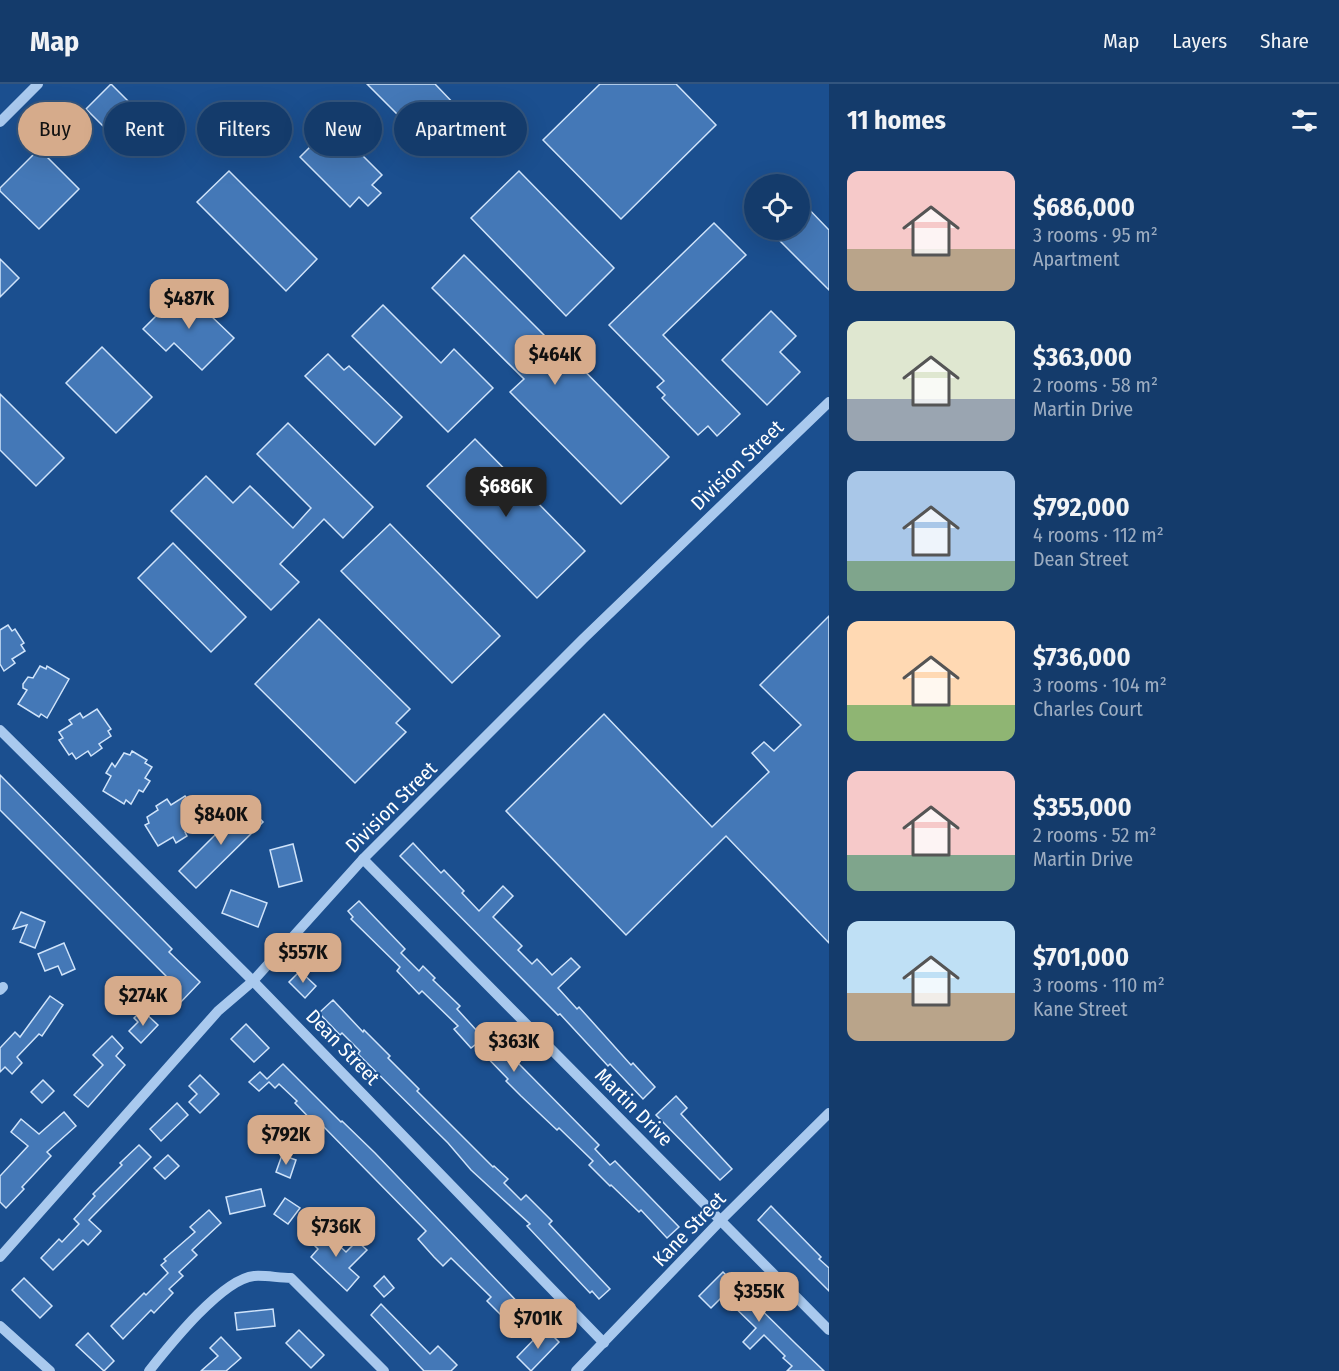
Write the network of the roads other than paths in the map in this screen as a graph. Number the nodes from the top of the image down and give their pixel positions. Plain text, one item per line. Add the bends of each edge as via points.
1 (38, 84) edge
2 (0, 122) edge
3 (829, 402) edge
4 (0, 730) edge
5 (363, 859) junction
6 (253, 981) junction
7 (829, 1113) edge
8 (721, 1220) junction
9 (0, 1257) edge
10 (0, 1326) edge
11 (829, 1329) edge
12 (604, 1343) junction
13 (50, 1371) edge
14 (149, 1371) edge
15 (384, 1371) edge
16 (576, 1371) edge

1 - 2 street
3 - 5 street, Division Street via 583,639
4 - 6 street, Dean Street
5 - 6 street, Division Street
5 - 8 street, Martin Drive
6 - 9 street, Division Street via 218,1011
6 - 12 street, Dean Street
7 - 8 street, Kane Street
8 - 11 street, Martin Drive
8 - 12 street, Kane Street
10 - 13 street
12 - 16 street, Kane Street
14 - 15 street via 226,1287 252,1276 291,1278

